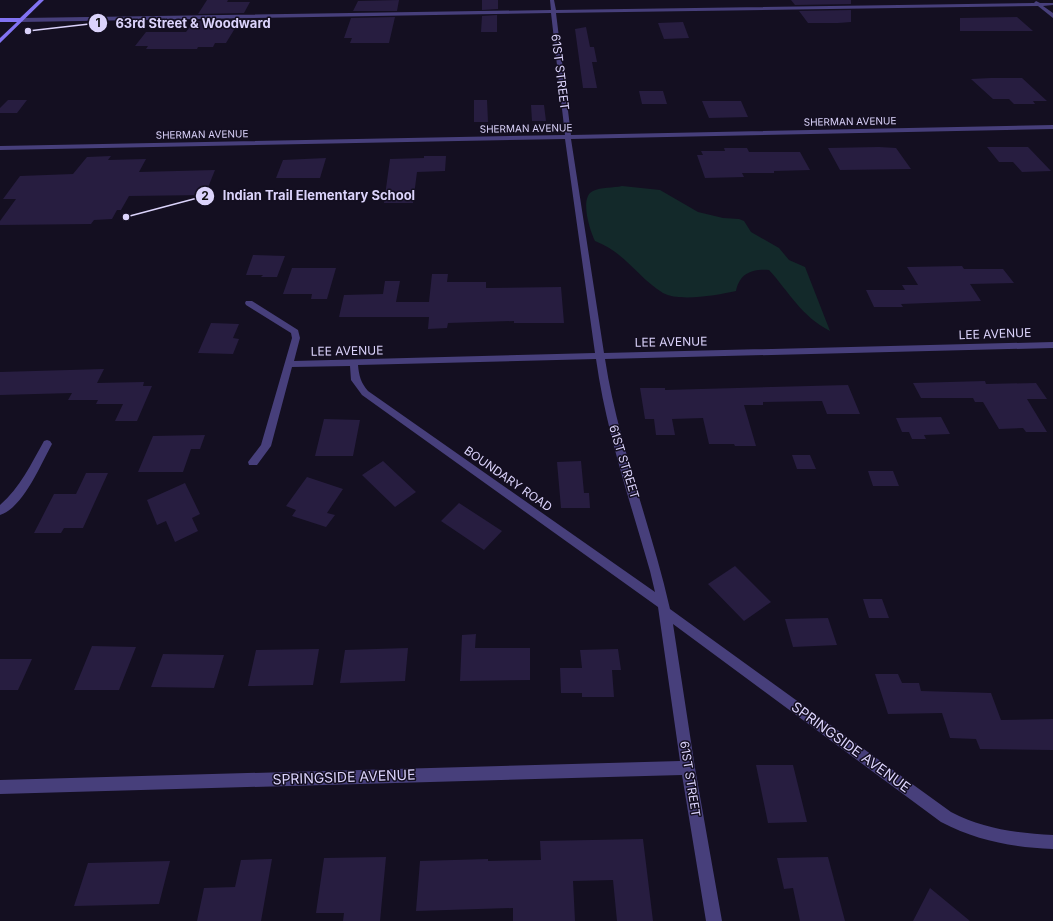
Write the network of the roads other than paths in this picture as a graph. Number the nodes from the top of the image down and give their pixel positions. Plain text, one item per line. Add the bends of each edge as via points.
1 (42, 0) edge
2 (552, 0) edge
3 (1033, 0) edge
4 (1038, 4) junction
5 (1053, 4) edge
6 (553, 12) junction
7 (1053, 16) edge
8 (0, 20) edge
9 (22, 20) junction
10 (0, 41) edge
11 (1053, 127) edge
12 (568, 137) junction
13 (0, 148) edge
14 (249, 303) dead end
15 (1053, 345) edge
16 (600, 356) junction
17 (354, 363) junction
18 (290, 364) junction
19 (47, 444) dead end
20 (253, 462) dead end
21 (0, 511) edge
22 (664, 609) junction
23 (688, 768) junction
24 (0, 787) edge
25 (1053, 842) edge
26 (714, 921) edge

1 - 9 main road
2 - 6 street, 61ST STREET
3 - 4 street
4 - 5 street
4 - 6 street
4 - 7 street
6 - 9 street
6 - 12 street, 61ST STREET
8 - 9 main road
9 - 10 main road
11 - 12 street, SHERMAN AVENUE
12 - 13 street, SHERMAN AVENUE
12 - 16 street, 61ST STREET
14 - 18 street via 295,332
15 - 16 street, LEE AVENUE
16 - 17 street, LEE AVENUE
16 - 22 street, 61ST STREET via 613,424 645,531
17 - 18 street, LEE AVENUE
17 - 22 street, BOUNDARY ROAD via 354,380 365,393
18 - 20 street via 266,446
19 - 21 street via 26,482 14,499
22 - 23 street, 61ST STREET
22 - 25 street, SPRINGSIDE AVENUE via 946,817 969,829 991,835 1026,841
23 - 24 street, SPRINGSIDE AVENUE
23 - 26 street, 61ST STREET

